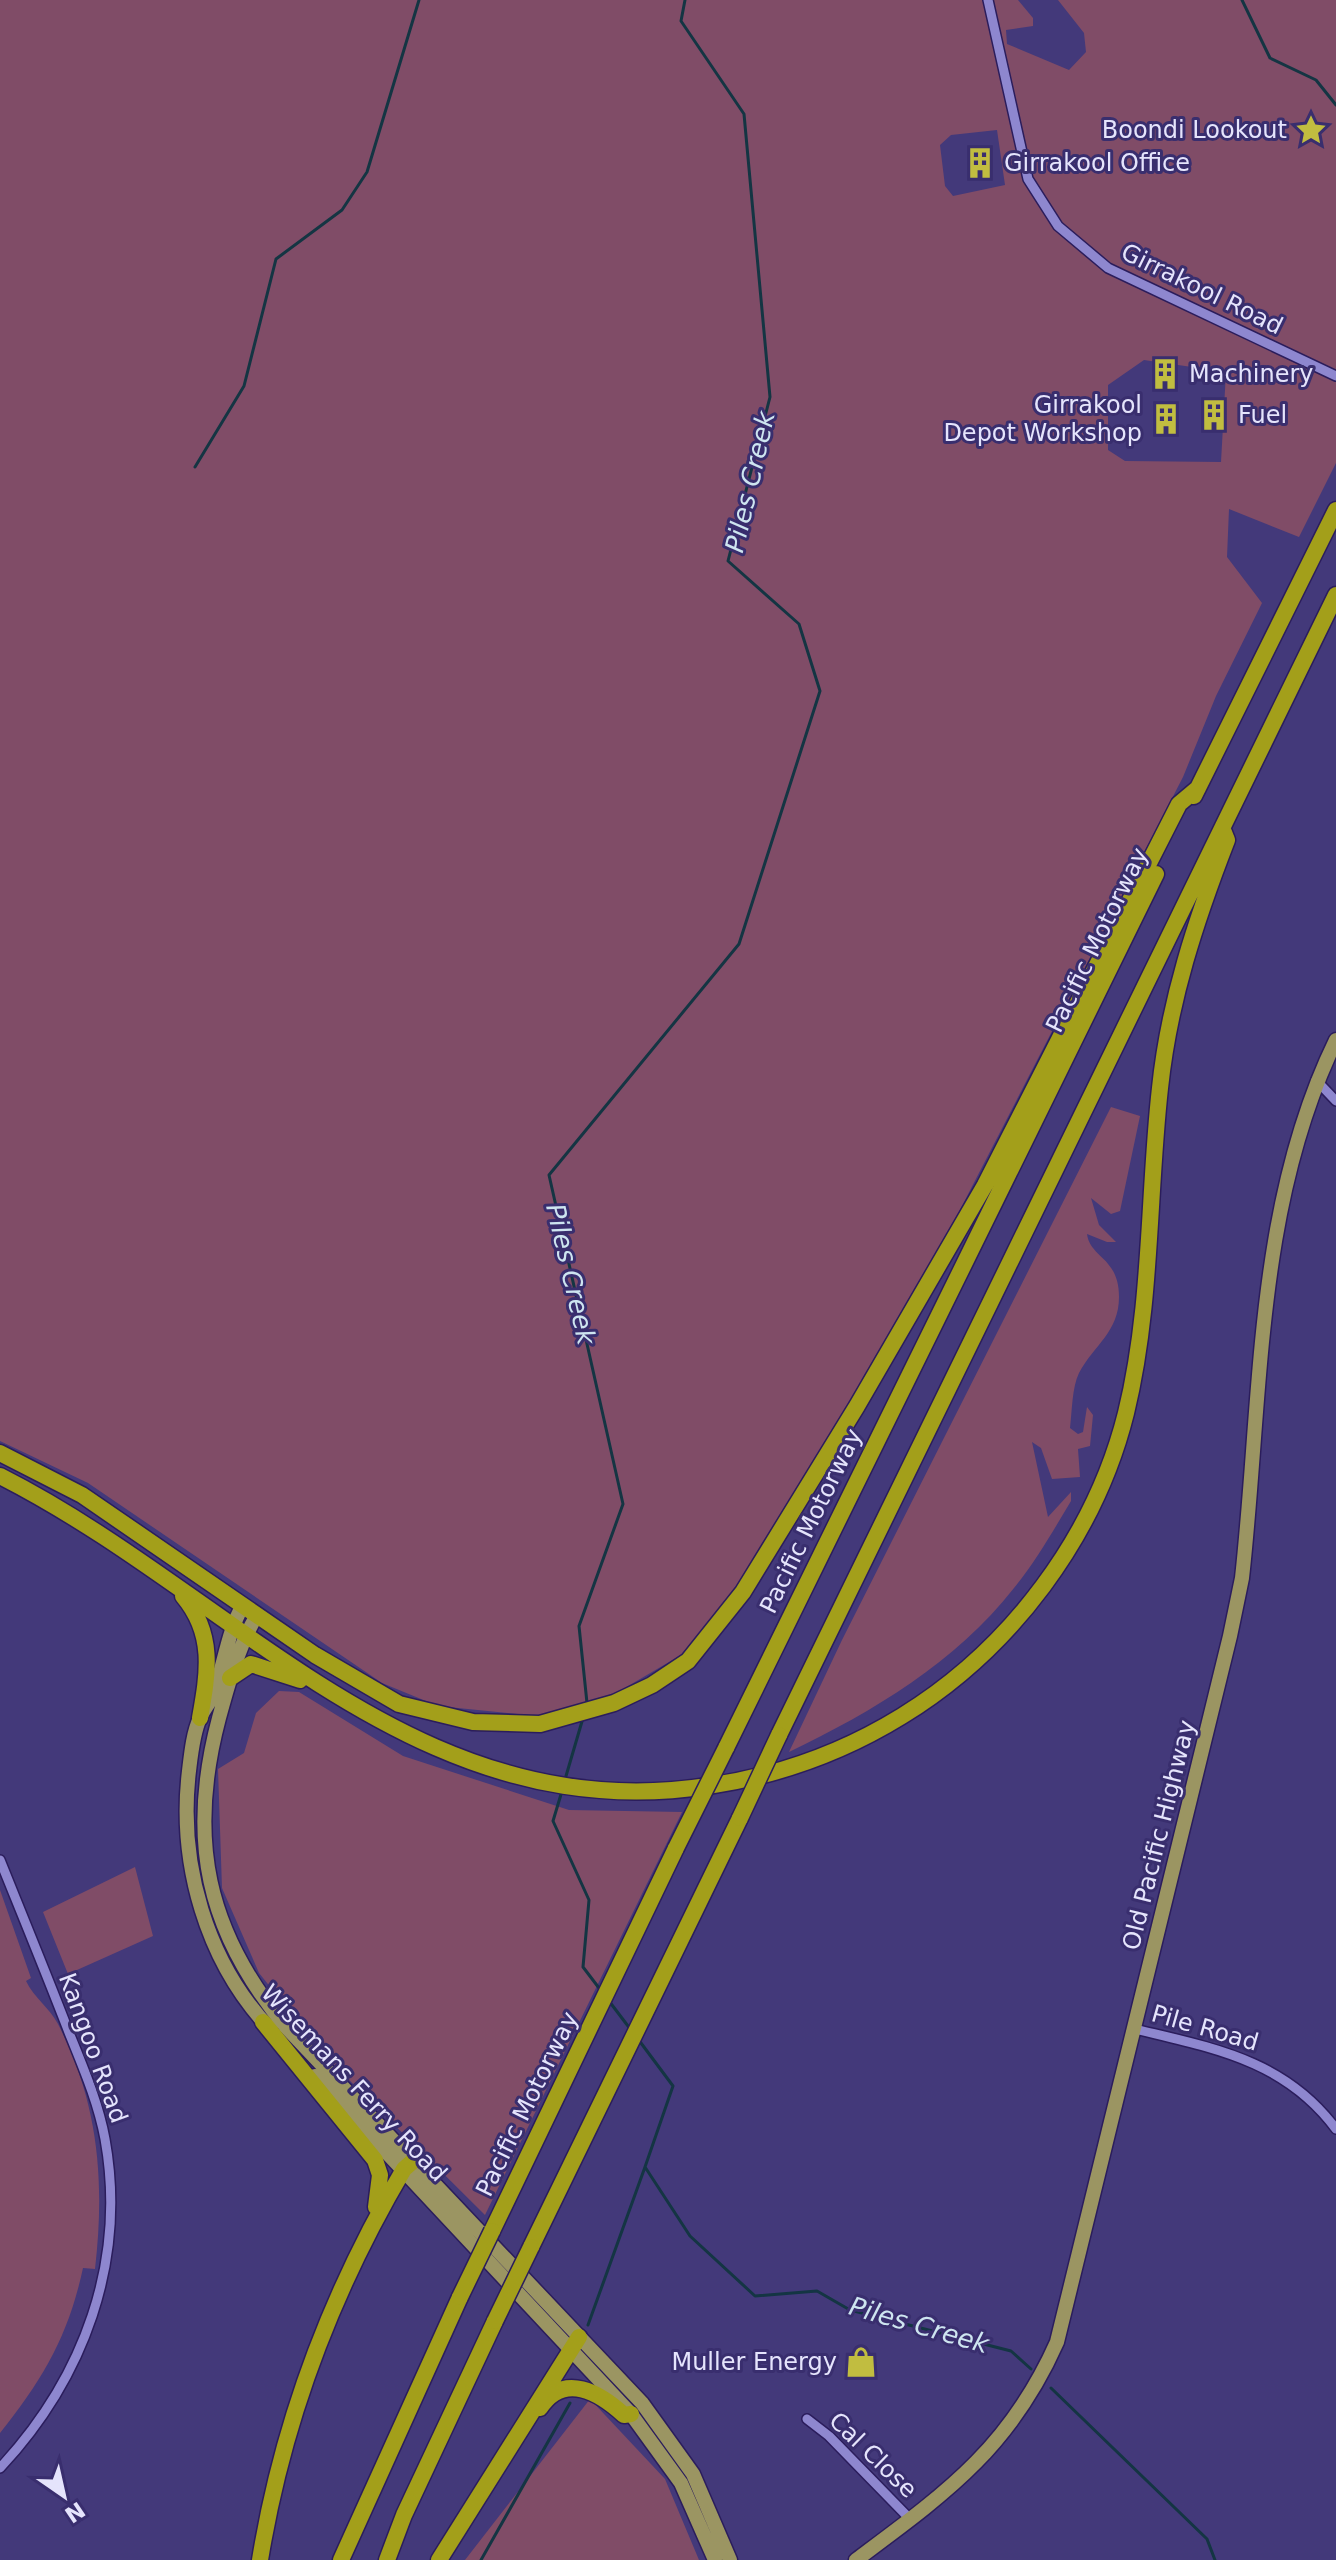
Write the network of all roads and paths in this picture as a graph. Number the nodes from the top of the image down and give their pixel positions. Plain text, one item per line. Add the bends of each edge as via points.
1 (988, 0) edge
2 (1336, 376) edge
3 (1336, 510) edge
4 (1336, 595) edge
5 (1198, 788) junction
6 (1223, 830) junction
7 (1336, 1040) edge
8 (1316, 1080) junction
9 (1336, 1101) edge
10 (0, 1453) edge
11 (0, 1476) edge
12 (168, 1581) junction
13 (243, 1605) junction
14 (257, 1615) junction
15 (238, 1630) junction
16 (230, 1678) junction
17 (331, 1693) junction
18 (200, 1718) junction
19 (0, 1860) edge
20 (263, 2022) junction
21 (1135, 2029) junction
22 (1336, 2129) edge
23 (408, 2165) junction
24 (368, 2230) junction
25 (574, 2344) junction
26 (631, 2414) junction
27 (807, 2419) dead end
28 (519, 2433) junction
29 (0, 2468) edge
30 (910, 2519) junction
31 (260, 2560) edge
32 (341, 2560) edge
33 (387, 2560) edge
34 (439, 2560) edge
35 (715, 2560) edge
36 (730, 2560) edge
37 (856, 2560) edge

1 - 2 street, Girrakool Road via 1028,179 1058,226 1108,268
3 - 5 highway, Pacific Motorway
4 - 6 highway
5 - 14 highway via 1179,804 955,1240 743,1592 688,1661 614,1703 540,1724 473,1722 399,1704
5 - 32 highway, Pacific Motorway, bridge via 676,1848 460,2297
6 - 17 highway via 1227,840 1196,921 1175,1000 1160,1086 1137,1362 1114,1453 1067,1553 1005,1633 969,1668 912,1710 841,1749 787,1769 677,1791 627,1793 507,1774 416,1741
6 - 33 highway, bridge via 607,2087
7 - 8 main road, Old Pacific Highway
8 - 9 street
8 - 21 main road, Old Pacific Highway via 1276,1228 1242,1578
10 - 13 highway via 82,1495
11 - 12 highway via 72,1516
12 - 15 highway
12 - 18 highway via 191,1606 205,1634 208,1672
13 - 14 highway
13 - 15 main road, Wisemans Ferry Road
14 - 15 main road, Wisemans Ferry Road
15 - 16 main road, Wisemans Ferry Road
15 - 17 highway
15 - 18 main road, Wisemans Ferry Road
16 - 17 highway via 251,1664
16 - 23 main road, Wisemans Ferry Road via 204,1792 203,1848 223,1927 270,2008
18 - 20 main road, Wisemans Ferry Road via 186,1809 194,1881 225,1966
19 - 29 street, Kangoo Road via 93,2094 105,2137 111,2206 100,2298 81,2348 45,2413
20 - 23 main road, Wisemans Ferry Road
20 - 24 highway via 375,2160 379,2194
21 - 22 street, Pile Road via 1261,2064 1293,2085
21 - 30 main road, Old Pacific Highway via 1084,2244 1046,2368 981,2461
23 - 24 highway
23 - 25 main road, Wisemans Ferry Road
24 - 31 highway via 324,2323 289,2420
25 - 26 main road, Wisemans Ferry Road
25 - 28 highway
25 - 36 main road, Wisemans Ferry Road via 642,2403 668,2436 693,2474
26 - 28 highway via 624,2415 595,2392 567,2390 545,2401
26 - 35 main road, Wisemans Ferry Road via 681,2483
27 - 30 street, Cal Close
28 - 34 highway
30 - 37 main road, Old Pacific Highway

